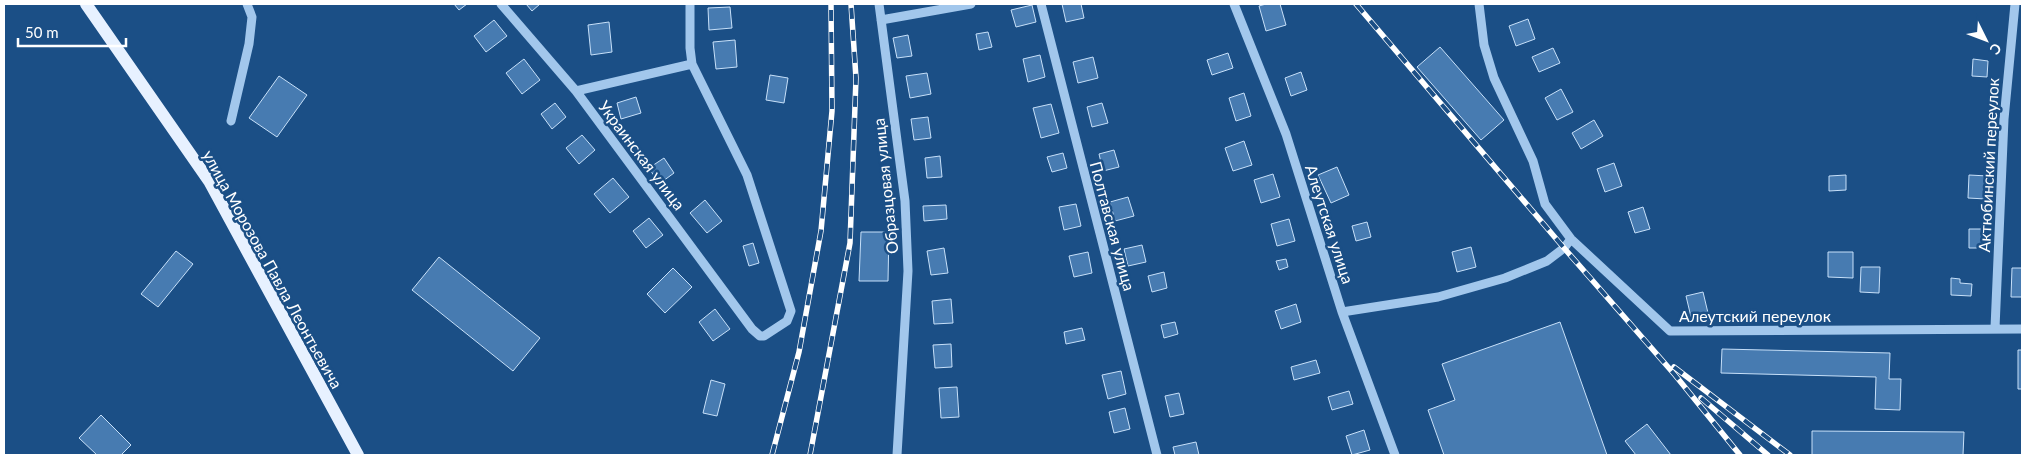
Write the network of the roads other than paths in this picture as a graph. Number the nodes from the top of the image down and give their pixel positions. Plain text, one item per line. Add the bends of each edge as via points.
1 (86, 4) edge
2 (248, 4) edge
3 (501, 4) edge
4 (690, 4) edge
5 (879, 4) edge
6 (971, 4) edge
7 (1041, 4) edge
8 (1234, 4) edge
9 (1479, 4) edge
10 (2015, 4) edge
11 (881, 20) junction
12 (692, 64) junction
13 (576, 91) junction
14 (231, 121) dead end
15 (1570, 239) junction
16 (1342, 312) junction
17 (1995, 328) junction
18 (2022, 329) edge
19 (358, 455) edge
20 (897, 455) edge
21 (1157, 455) edge
22 (1395, 455) edge

1 - 19 main road, улица Морозова Павла Леонтьевича via 209,181
2 - 14 street via 252,17 249,44
3 - 13 street, Украинская улица
4 - 12 street
5 - 11 street, Образцовая улица
6 - 11 street
7 - 21 street, Полтавская улица
8 - 16 street, Алеутская улица via 1286,134
9 - 15 street, Алеутский переулок via 1484,45 1494,78 1533,161 1545,204
10 - 17 street, Актюбинский переулок via 2004,119
11 - 20 street, Образцовая улица via 905,201 908,271
12 - 13 street
12 - 13 street, Украинская улица via 747,175 791,311 787,321 764,336 752,330
15 - 16 street via 1547,261 1505,278 1438,297
15 - 17 street, Алеутский переулок via 1670,331
16 - 22 street, Алеутская улица
17 - 18 street, Алеутский переулок

